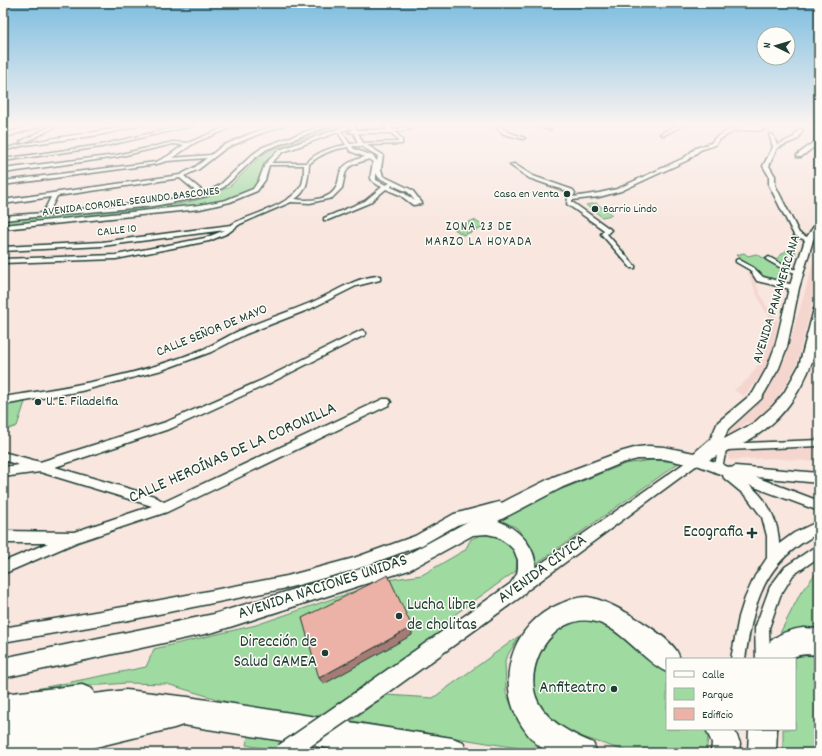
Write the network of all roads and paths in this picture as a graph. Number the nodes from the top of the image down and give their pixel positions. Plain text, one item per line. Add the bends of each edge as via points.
1 (84, 160) edge
2 (167, 160) edge
3 (205, 160) edge
4 (250, 160) edge
5 (271, 160) edge
6 (313, 160) edge
7 (360, 160) edge
8 (373, 160) edge
9 (380, 160) edge
10 (683, 160) edge
11 (768, 160) edge
12 (267, 164) junction
13 (307, 164) junction
14 (512, 165) dead end
15 (3, 171) edge
16 (182, 176) junction
17 (3, 183) edge
18 (393, 183) junction
19 (385, 186) junction
20 (54, 195) junction
21 (204, 195) junction
22 (570, 199) junction
23 (291, 200) junction
24 (3, 202) edge
25 (44, 214) junction
26 (3, 218) edge
27 (326, 219) dead end
28 (819, 225) edge
29 (3, 227) edge
30 (232, 227) junction
31 (809, 240) junction
32 (3, 249) edge
33 (769, 259) dead end
34 (3, 261) edge
35 (738, 261) dead end
36 (633, 267) dead end
37 (799, 272) junction
38 (377, 278) dead end
39 (794, 288) junction
40 (819, 309) edge
41 (362, 333) dead end
42 (3, 401) edge
43 (386, 402) dead end
44 (819, 443) edge
45 (723, 447) junction
46 (3, 456) edge
47 (696, 460) junction
48 (40, 467) junction
49 (718, 468) junction
50 (3, 472) edge
51 (819, 478) edge
52 (516, 503) junction
53 (819, 506) edge
54 (163, 508) junction
55 (819, 527) edge
56 (470, 528) junction
57 (3, 537) edge
58 (76, 537) junction
59 (819, 550) edge
60 (773, 559) junction
61 (3, 568) edge
62 (516, 590) junction
63 (3, 635) edge
64 (819, 642) edge
65 (666, 658) edge
66 (738, 658) edge
67 (763, 658) edge
68 (774, 658) edge
69 (3, 668) edge
70 (3, 708) edge
71 (188, 711) junction
72 (3, 724) edge
73 (763, 730) edge
74 (3, 739) edge
75 (8, 753) edge
76 (284, 753) edge
77 (452, 753) edge
78 (583, 753) edge
79 (762, 753) edge

1 - 15 street
2 - 17 street via 150,165
3 - 16 street
4 - 21 street, AVENIDA CORONEL SEGUNDO BASCONES via 222,186
5 - 12 street, AVENIDA CORONEL SEGUNDO BASCONES
6 - 13 street
7 - 23 street via 346,167 340,187 329,196 307,201
8 - 19 street via 373,179
9 - 18 street via 378,174
10 - 22 street via 619,190
11 - 31 street via 766,166 772,176 772,184 796,234
12 - 13 street
12 - 29 street, AVENIDA CORONEL SEGUNDO BASCONES via 262,180 255,190 220,204
13 - 23 street via 304,188
14 - 22 street via 531,176 571,191
16 - 20 street
16 - 21 street
18 - 19 street
18 - 19 street via 410,191 419,204
19 - 27 street via 366,202
20 - 24 street
20 - 25 street
21 - 25 street, AVENIDA CORONEL SEGUNDO BASCONES via 154,204
22 - 36 street via 571,205 607,228 604,234
23 - 30 street
25 - 26 street, AVENIDA CORONEL SEGUNDO BASCONES
28 - 31 street, AVENIDA PANAMERICANA
30 - 32 street, CALLE 10 via 102,244
30 - 34 street via 207,240 124,256
31 - 37 street, AVENIDA PANAMERICANA
33 - 37 street
35 - 39 street via 752,269 760,279
37 - 39 street, AVENIDA PANAMERICANA
38 - 42 street, CALLE SEÑOR DE MAYO via 356,282 318,303 244,332 207,350 163,365 116,379
39 - 47 street, AVENIDA PANAMERICANA via 781,347 773,368 757,396 723,426 716,442
40 - 45 street via 805,366 788,396 778,410 759,427
41 - 48 street via 265,382 169,425
43 - 54 street, CALLE HEROÍNAS DE LA CORONILLA
44 - 45 street
45 - 47 street
45 - 49 street
46 - 48 street
47 - 49 street, AVENIDA NACIONES UNIDAS
47 - 52 street, AVENIDA NACIONES UNIDAS via 664,453 638,453 558,482
47 - 62 street, AVENIDA CÍVICA
48 - 50 street
48 - 54 street via 154,501
49 - 51 street, AVENIDA NACIONES UNIDAS
49 - 53 street, AVENIDA NACIONES UNIDAS
49 - 60 street via 751,493 767,515 773,536
52 - 56 street, AVENIDA NACIONES UNIDAS
52 - 63 street via 454,520 418,541 354,564 286,582
54 - 58 street, CALLE HEROÍNAS DE LA CORONILLA
55 - 60 street via 804,533 784,547
56 - 62 street via 490,527 507,532 519,543 526,559 525,577
56 - 69 street, AVENIDA NACIONES UNIDAS via 409,562 291,600 214,623
57 - 58 street
58 - 61 street, CALLE HEROÍNAS DE LA CORONILLA
59 - 67 street via 789,571 775,592 762,628
60 - 66 street via 754,589 742,631
62 - 76 street, AVENIDA CÍVICA, bridge
64 - 68 highway via 793,644 779,650
65 - 78 highway via 613,618 594,610 573,610 550,620 534,637 523,659 520,677 524,702 537,725 565,745
70 - 71 highway via 128,694
71 - 72 highway via 126,704 55,713
71 - 74 highway via 130,712
71 - 75 highway
71 - 77 highway
73 - 79 highway

